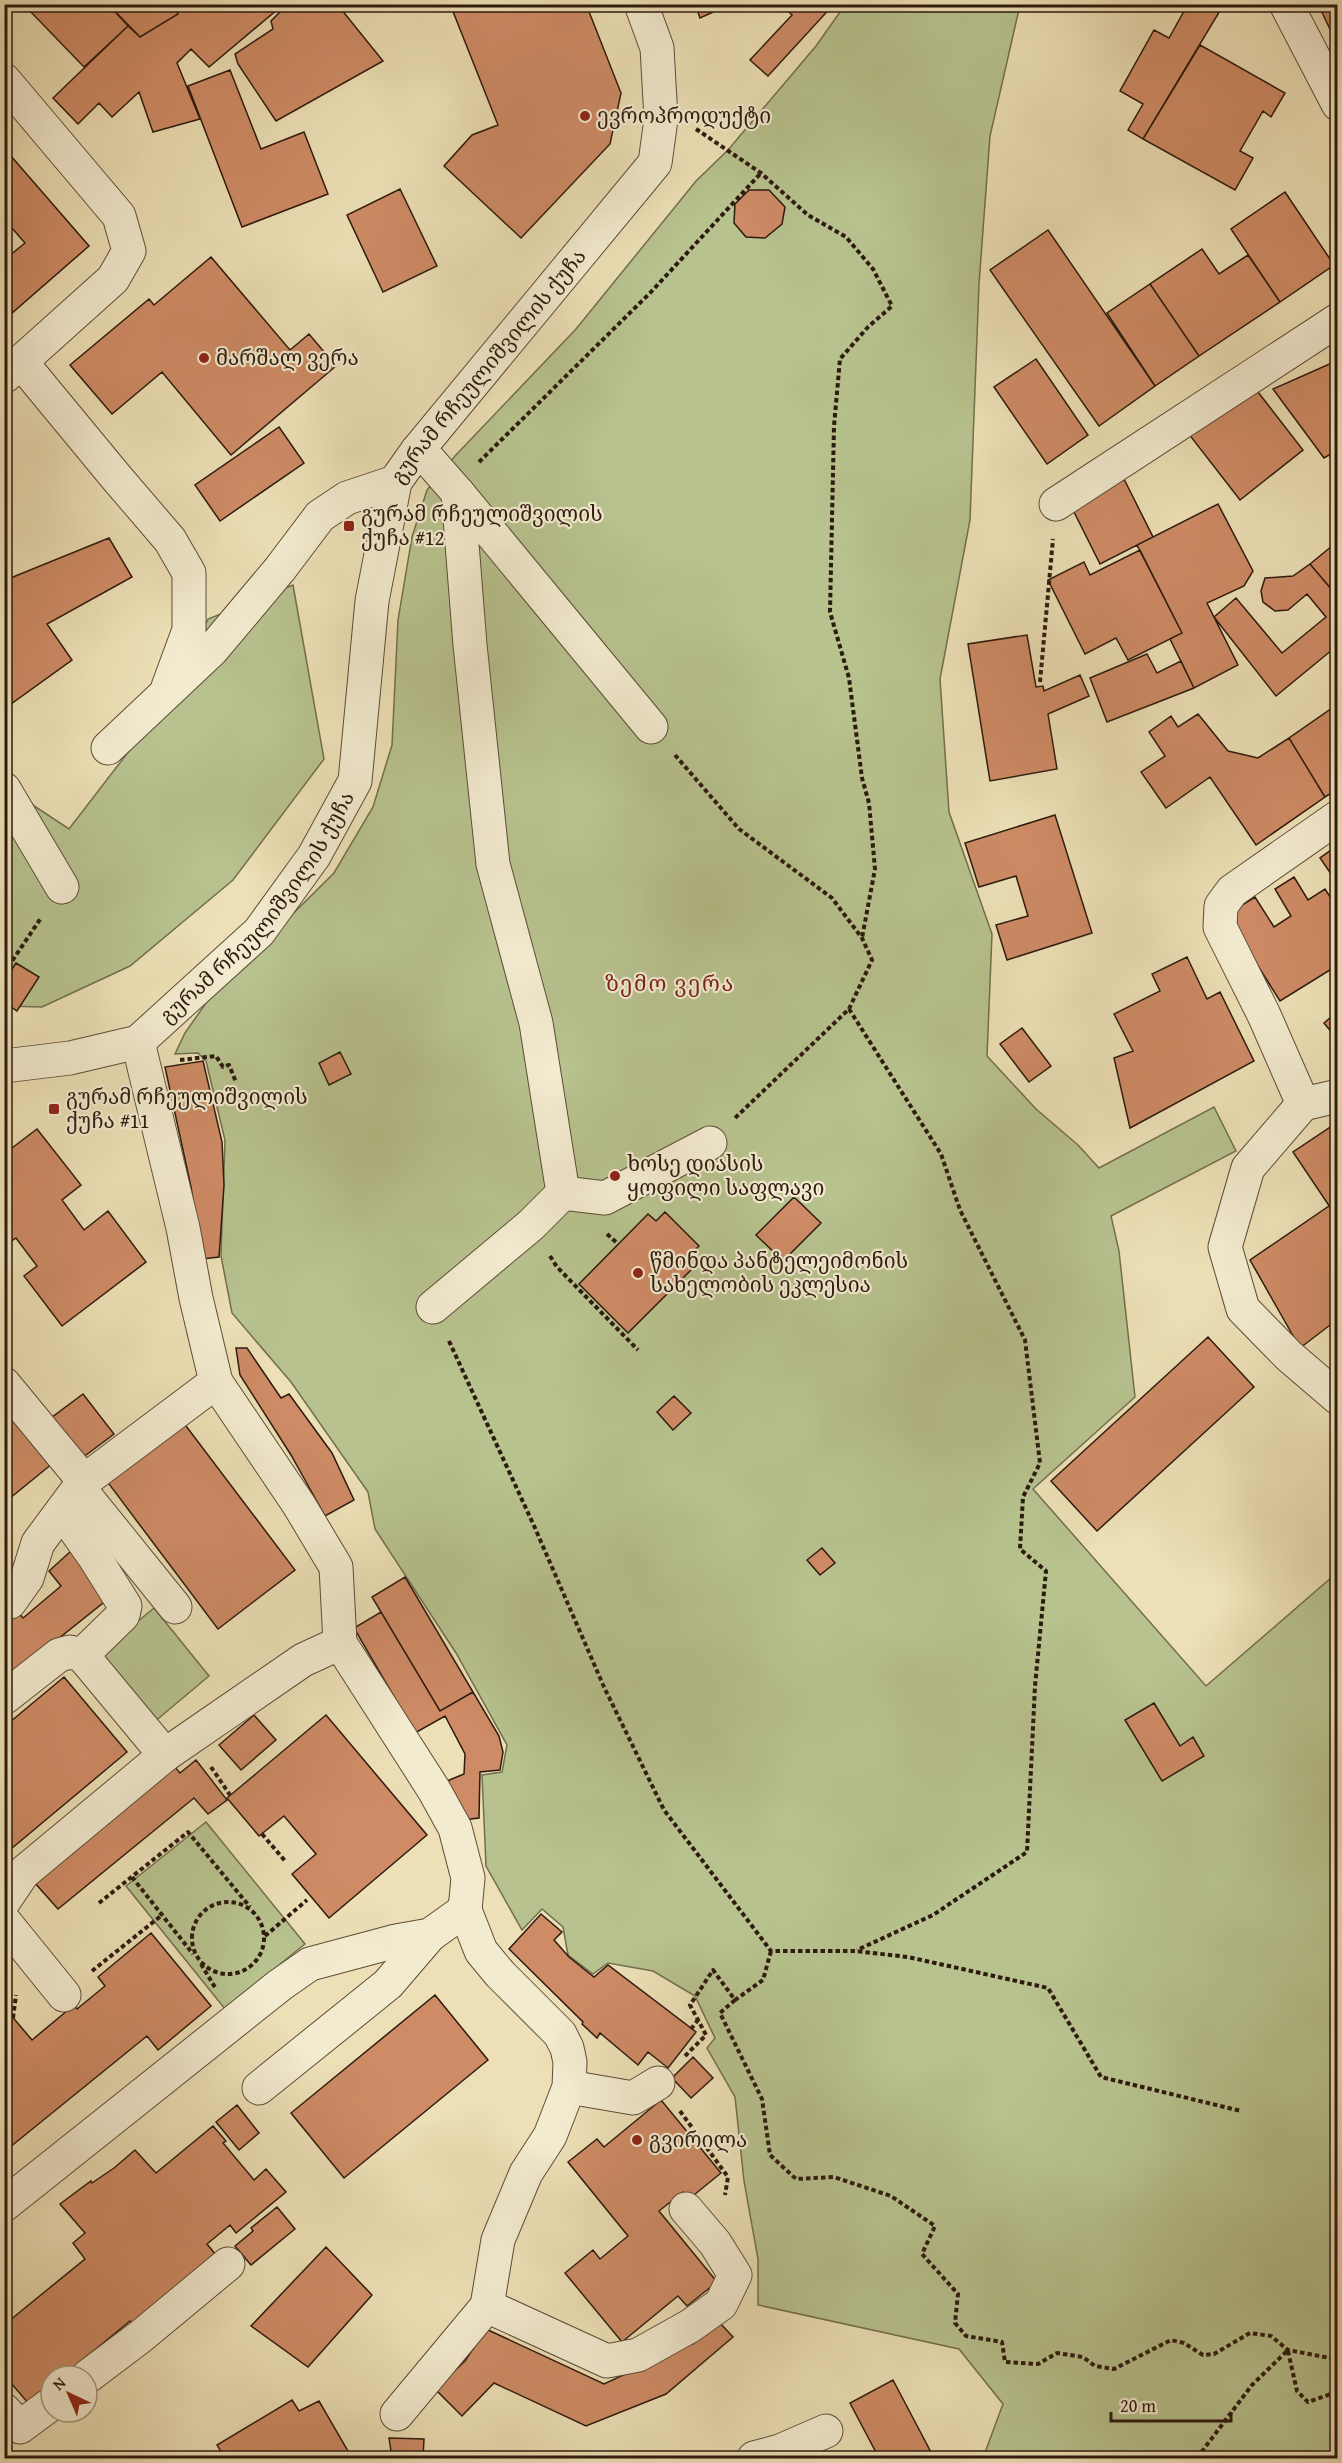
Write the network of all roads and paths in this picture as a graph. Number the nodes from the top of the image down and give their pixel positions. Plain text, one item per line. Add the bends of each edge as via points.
1 (642, 4) edge
2 (1286, 4) edge
3 (4, 80) edge
4 (1338, 104) edge
5 (662, 119) junction
6 (761, 173) junction
7 (1338, 320) edge
8 (13, 369) edge
9 (417, 451) junction
10 (395, 482) junction
11 (458, 493) junction
12 (1056, 504) joint
13 (1040, 682) dead end
14 (165, 694) junction
15 (651, 727) joint
16 (108, 748) dead end
17 (4, 789) edge
18 (1338, 817) edge
19 (62, 887) joint
20 (862, 938) junction
21 (4, 973) edge
22 (849, 1009) junction
23 (138, 1042) junction
24 (176, 1060) dead end
25 (4, 1066) edge
26 (236, 1082) dead end
27 (1338, 1096) edge
28 (1302, 1104) junction
29 (710, 1143) joint
30 (563, 1193) junction
31 (531, 1225) junction
32 (433, 1307) joint
33 (638, 1350) dead end
34 (216, 1382) junction
35 (4, 1384) edge
36 (1338, 1398) edge
37 (75, 1493) junction
38 (10, 1602) dead end
39 (175, 1607) dead end
40 (340, 1643) junction
41 (82, 1655) junction
42 (4, 1698) edge
43 (165, 1755) junction
44 (262, 1834) dead end
45 (286, 1862) dead end
46 (132, 1877) junction
47 (308, 1900) dead end
48 (4, 1901) edge
49 (99, 1903) dead end
50 (465, 1910) junction
51 (162, 1915) junction
52 (257, 1917) junction
53 (4, 1921) edge
54 (430, 1935) junction
55 (264, 1936) junction
56 (771, 1951) junction
57 (855, 1951) junction
58 (200, 1962) junction
59 (64, 1995) joint
60 (735, 2000) junction
61 (14, 2012) dead end
62 (13, 2018) dead end
63 (237, 2019) junction
64 (698, 2020) junction
65 (692, 2029) dead end
66 (658, 2083) junction
67 (569, 2087) junction
68 (259, 2088) dead end
69 (1241, 2110) dead end
70 (4, 2205) edge
71 (686, 2209) dead end
72 (716, 2243) junction
73 (228, 2264) dead end
74 (487, 2306) junction
75 (1288, 2350) junction
76 (1338, 2356) edge
77 (99, 2368) edge
78 (1338, 2397) edge
79 (4, 2410) edge
80 (39, 2413) edge
81 (397, 2414) dead end
82 (826, 2431) dead end
83 (754, 2458) edge
84 (1197, 2458) edge

1 - 5 street, გურამ რჩეულიშვილის ქუჩა via 657,48
2 - 4 street
3 - 8 street via 119,216 129,251 113,279
5 - 6 path via 690,125
5 - 9 street, გურამ რჩეულიშვილის ქუჩა via 655,163
6 - 11 path via 650,293 478,463 483,470
6 - 20 path via 808,215 846,237 873,269 892,306 840,359 834,426 830,612 849,678 875,869
7 - 12 street
8 - 14 street via 116,477 170,540 189,573 189,630
9 - 10 street, გურამ რჩეულიშვილის ქუჩა
9 - 11 street
10 - 14 street via 347,498 320,516 213,650
10 - 23 street, გურამ რჩეულიშვილის ქუჩა via 372,601 355,781 314,856 259,932
11 - 15 street
11 - 30 street via 493,864 536,1023
12 - 13 path
14 - 16 street
15 - 20 path via 739,829 832,898
17 - 19 street
18 - 28 street via 1232,891 1221,906 1220,927
19 - 21 path
20 - 22 path via 872,960
22 - 29 path
22 - 57 path via 941,1154 960,1210 1025,1340 1040,1463 1023,1497 1020,1549 1046,1571 1035,1686 1027,1852 933,1915
23 - 25 street, გურამ რჩეულიშვილის ქუჩა via 70,1058
23 - 34 street
24 - 26 path via 216,1056 223,1067 229,1065
27 - 28 street
28 - 36 street via 1248,1168 1225,1247 1243,1309 1288,1356
29 - 30 street via 605,1198
30 - 31 street
31 - 32 street
31 - 33 path via 557,1267
32 - 56 path via 604,1687 664,1810
34 - 37 street
34 - 40 street via 336,1567
35 - 37 street
37 - 38 street via 38,1543 27,1578
37 - 39 street
37 - 41 street via 95,1557 125,1606 123,1615
40 - 43 street via 303,1660
40 - 50 street via 455,1828 468,1878
41 - 42 street via 59,1655
41 - 43 street
43 - 48 street via 23,1873
44 - 45 path
46 - 49 path
46 - 51 path
46 - 52 path via 188,1832
47 - 55 path
50 - 54 street
50 - 67 street via 481,1951 560,2034 570,2062
51 - 58 path
51 - 59 path
52 - 55 path
52 - 58 path via 239,1903 227,1902 205,1910 197,1918 191,1941
53 - 59 street
54 - 63 street via 310,1964
54 - 68 street via 388,1984
55 - 58 path via 262,1952 245,1970 222,1974 210,1971
56 - 57 path
56 - 60 path via 763,1980
57 - 69 path via 908,1957 1048,1988 1101,2077
58 - 63 path
60 - 64 path via 713,1970 690,2005
60 - 75 path via 720,2013 762,2099 770,2155 796,2180 834,2177 891,2196 935,2226 922,2254 958,2294 955,2323 966,2336 1002,2342 1005,2362 1038,2364 1058,2353 1083,2357 1095,2366 1114,2369 1171,2340 1203,2355 1214,2354 1250,2333 1271,2336
61 - 62 path
63 - 70 street
64 - 65 path
64 - 66 path via 706,2035
66 - 67 street via 633,2098
66 - 72 path via 728,2177
67 - 74 street via 550,2136 526,2173 498,2240
71 - 72 street
72 - 74 street via 735,2276 721,2304 638,2355 607,2361
73 - 77 street
74 - 81 street
75 - 76 path
75 - 78 path via 1297,2391 1308,2402 1334,2393
75 - 84 path via 1252,2385
79 - 80 street via 20,2427
82 - 83 street

